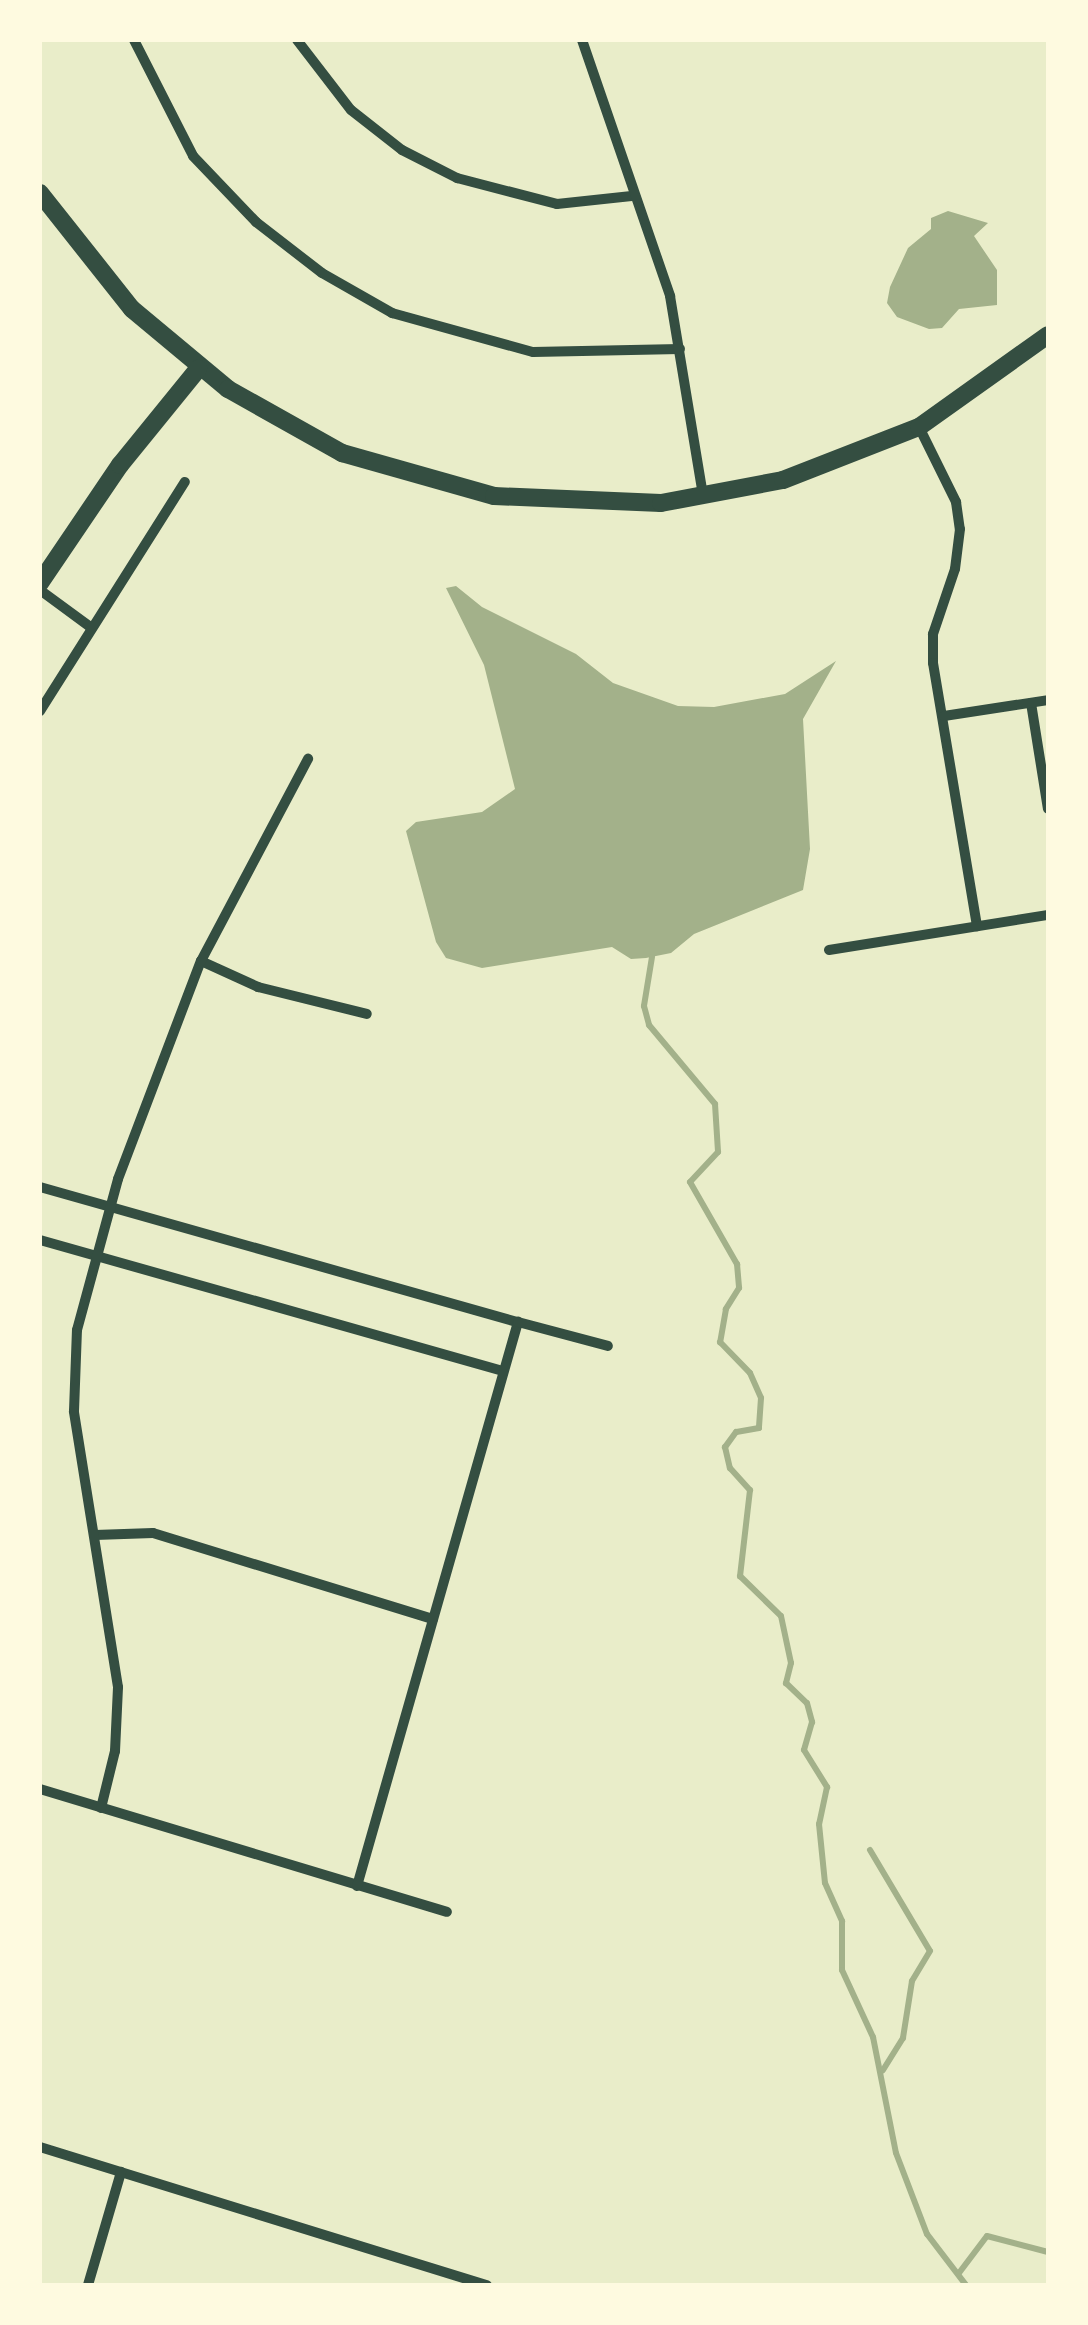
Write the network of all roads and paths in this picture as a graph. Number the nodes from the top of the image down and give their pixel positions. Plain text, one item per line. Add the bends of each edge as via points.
1 (134, 40) edge
2 (297, 40) edge
3 (582, 40) edge
4 (40, 193) edge
5 (632, 196) junction
6 (1045, 344) edge
7 (680, 350) junction
8 (198, 369) junction
9 (919, 427) junction
10 (184, 482) dead end
11 (703, 497) junction
12 (40, 586) edge
13 (89, 626) junction
14 (1048, 700) edge
15 (1031, 703) junction
16 (40, 711) edge
17 (944, 716) junction
18 (308, 759) dead end
19 (1048, 809) edge
20 (1048, 916) edge
21 (977, 926) junction
22 (829, 950) dead end
23 (201, 961) junction
24 (366, 1014) dead end
25 (40, 1187) edge
26 (110, 1206) junction
27 (40, 1240) edge
28 (96, 1256) junction
29 (518, 1322) junction
30 (608, 1346) dead end
31 (504, 1371) junction
32 (95, 1535) junction
33 (433, 1620) junction
34 (40, 1789) edge
35 (101, 1808) junction
36 (357, 1886) junction
37 (447, 1912) dead end
38 (40, 2147) edge
39 (121, 2172) junction
40 (88, 2285) edge
41 (487, 2285) edge

1 - 7 street via 193,156 256,222 322,274 392,313 533,352
2 - 5 street via 351,110 402,150 457,178 556,204
3 - 5 street
4 - 8 street via 97,271
5 - 7 street via 670,296
6 - 9 street
7 - 11 street
8 - 11 street via 342,453 444,487 544,502
8 - 12 street via 120,465
9 - 11 street via 833,464
9 - 17 street via 956,502 960,529 956,568 933,634
10 - 13 street
12 - 13 street
13 - 16 street
14 - 15 street
15 - 17 street
15 - 19 street
17 - 21 street
18 - 23 street
20 - 21 street
21 - 22 street
23 - 24 street via 258,987
23 - 26 street
25 - 26 street
26 - 28 street
26 - 29 street
27 - 28 street
28 - 31 street
28 - 32 street via 72,1367
29 - 30 street
29 - 31 street
31 - 33 street
32 - 33 street via 152,1533
32 - 35 street via 119,1708
33 - 36 street
34 - 35 street
35 - 36 street
36 - 37 street
38 - 39 street
39 - 40 street
39 - 41 street

